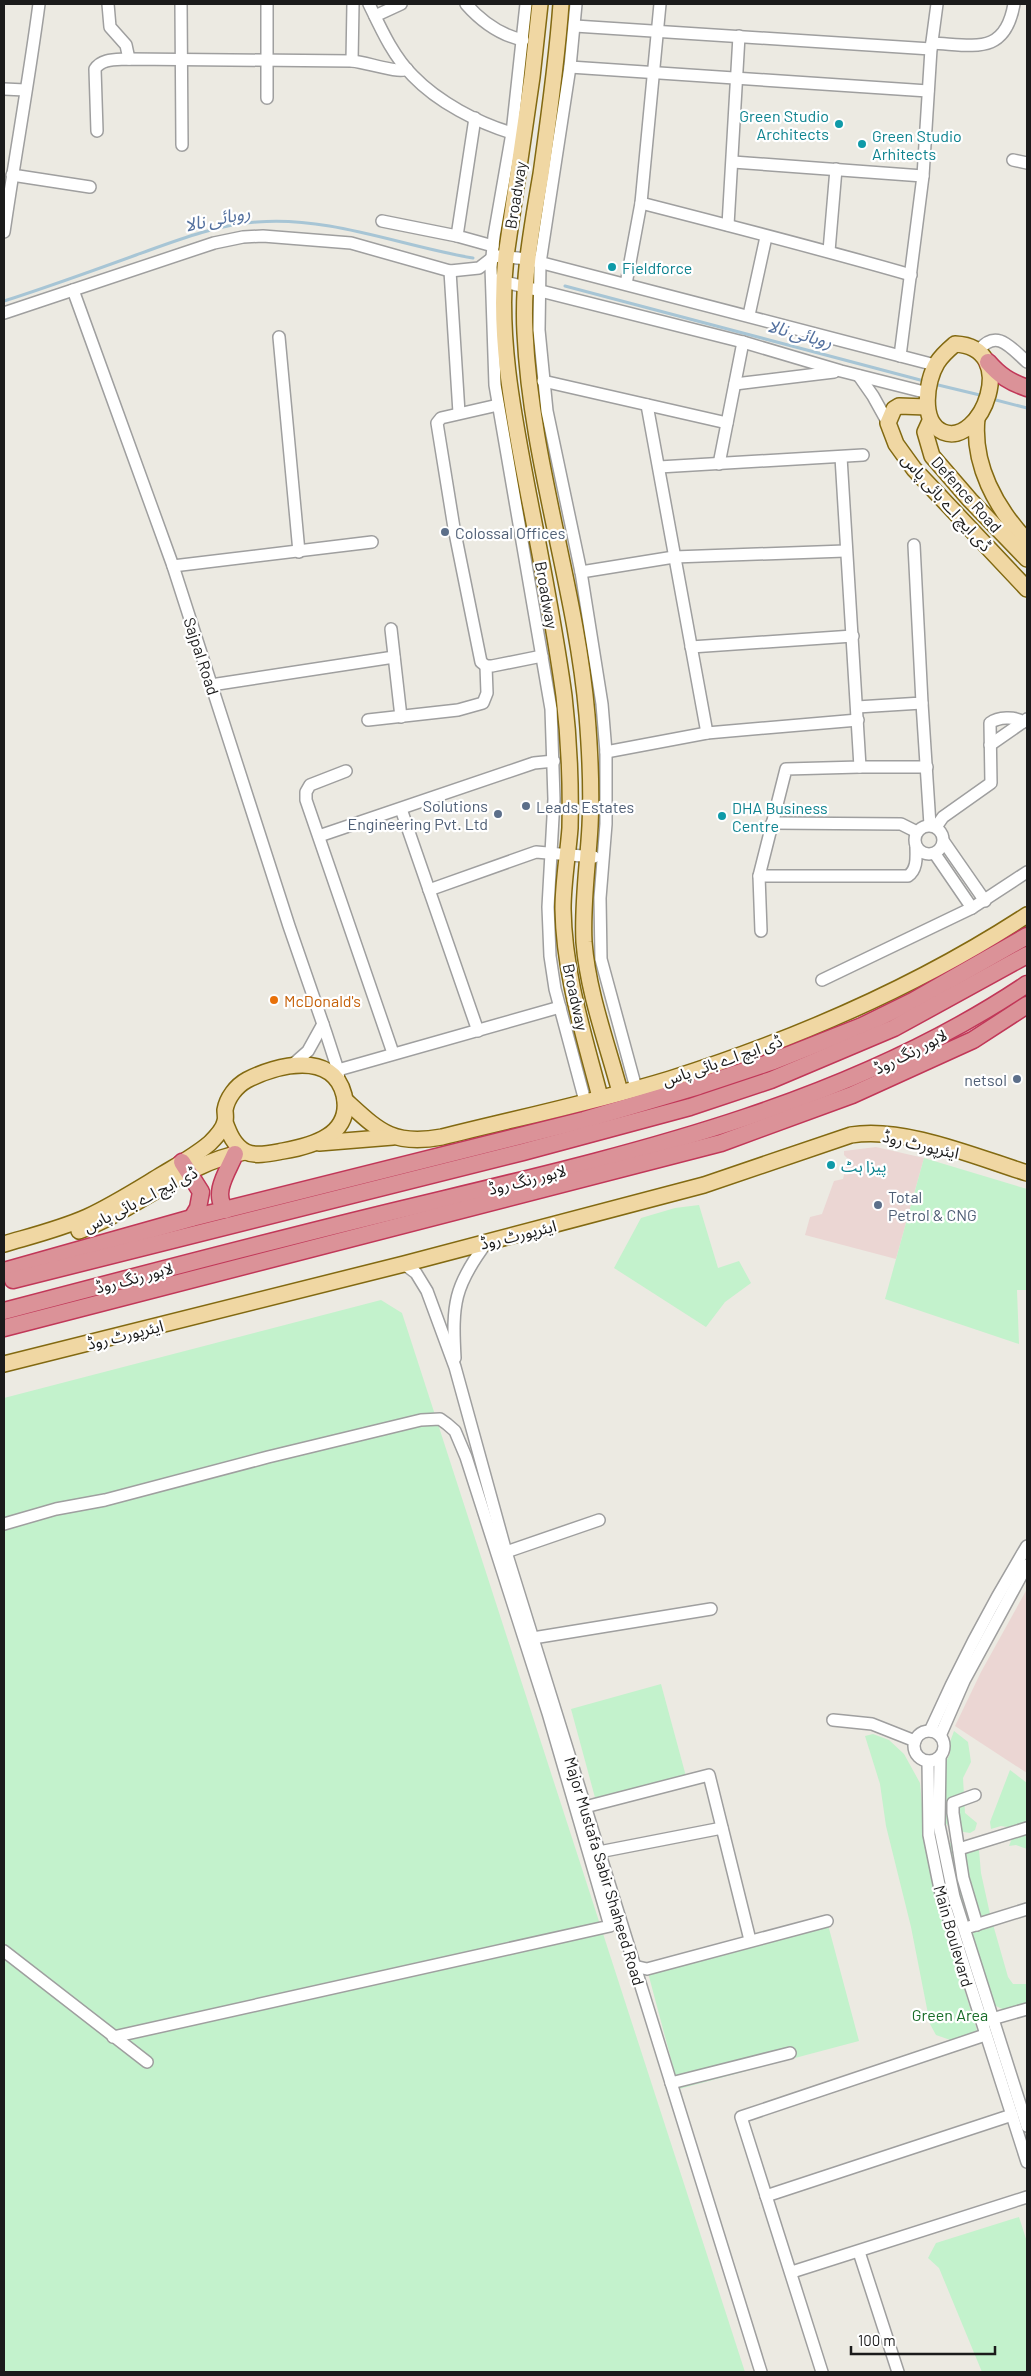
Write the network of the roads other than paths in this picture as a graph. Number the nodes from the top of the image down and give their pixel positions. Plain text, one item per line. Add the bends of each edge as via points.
1 (39, 4) edge
2 (108, 4) edge
3 (181, 4) edge
4 (268, 4) edge
5 (353, 4) edge
6 (369, 4) edge
7 (401, 4) edge
8 (466, 4) edge
9 (526, 4) edge
10 (540, 4) edge
11 (561, 4) edge
12 (576, 4) edge
13 (660, 4) edge
14 (937, 4) edge
15 (1014, 4) edge
16 (375, 16) junction
17 (575, 26) junction
18 (658, 30) junction
19 (739, 36) junction
20 (523, 40) junction
21 (931, 46) junction
22 (129, 59) junction
23 (180, 59) junction
24 (267, 60) junction
25 (352, 61) junction
26 (570, 66) junction
27 (407, 69) junction
28 (652, 73) junction
29 (736, 79) junction
30 (4, 90) edge
31 (25, 90) junction
32 (928, 91) junction
33 (267, 98) dead end
34 (475, 118) junction
35 (97, 131) dead end
36 (512, 133) junction
37 (182, 145) dead end
38 (1013, 160) dead end
39 (733, 162) junction
40 (1027, 162) edge
41 (836, 169) junction
42 (12, 176) junction
43 (923, 176) junction
44 (90, 187) dead end
45 (640, 203) junction
46 (382, 221) dead end
47 (728, 225) junction
48 (4, 232) edge
49 (457, 236) junction
50 (766, 237) junction
51 (492, 246) junction
52 (829, 251) junction
53 (499, 257) junction
54 (534, 261) junction
55 (479, 268) junction
56 (450, 270) junction
57 (911, 276) junction
58 (497, 279) junction
59 (626, 284) junction
60 (532, 288) junction
61 (73, 290) junction
62 (4, 313) edge
63 (749, 315) junction
64 (279, 337) dead end
65 (743, 342) junction
66 (900, 356) junction
67 (984, 356) junction
68 (1027, 362) edge
69 (935, 365) junction
70 (841, 371) junction
71 (859, 376) junction
72 (543, 380) junction
73 (735, 384) junction
74 (1027, 388) edge
75 (498, 405) junction
76 (647, 405) junction
77 (928, 407) junction
78 (459, 413) junction
79 (977, 418) junction
80 (726, 423) junction
81 (888, 423) junction
82 (863, 455) dead end
83 (841, 457) junction
84 (719, 464) junction
85 (659, 467) junction
86 (1027, 541) edge
87 (372, 542) dead end
88 (914, 545) dead end
89 (846, 551) junction
90 (299, 552) junction
91 (674, 557) junction
92 (1027, 559) edge
93 (173, 566) junction
94 (581, 572) junction
95 (1027, 590) edge
96 (391, 629) dead end
97 (853, 636) junction
98 (691, 647) junction
99 (542, 656) junction
100 (394, 657) junction
101 (486, 666) junction
102 (211, 685) junction
103 (922, 702) junction
104 (857, 707) junction
105 (401, 717) junction
106 (368, 720) dead end
107 (858, 720) junction
108 (1025, 721) edge
109 (707, 733) junction
110 (990, 745) junction
111 (606, 752) junction
112 (554, 761) junction
113 (860, 767) junction
114 (927, 767) junction
115 (346, 771) dead end
116 (401, 809) junction
117 (772, 823) junction
118 (933, 826) junction
119 (917, 832) junction
120 (319, 836) junction
121 (944, 842) junction
122 (916, 846) junction
123 (552, 852) junction
124 (567, 854) junction
125 (935, 854) junction
126 (587, 856) junction
127 (603, 858) junction
128 (1027, 872) edge
129 (759, 876) junction
130 (429, 890) junction
131 (985, 900) junction
132 (972, 908) junction
133 (1027, 915) edge
134 (761, 932) dead end
135 (1027, 936) edge
136 (1027, 955) edge
137 (822, 980) dead end
138 (1027, 984) edge
139 (1027, 1006) edge
140 (560, 1007) junction
141 (1027, 1010) edge
142 (1005, 1020) junction
143 (323, 1024) junction
144 (478, 1031) junction
145 (393, 1053) junction
146 (290, 1067) junction
147 (339, 1077) junction
148 (636, 1088) junction
149 (620, 1092) junction
150 (592, 1099) junction
151 (345, 1100) junction
152 (225, 1122) junction
153 (395, 1137) junction
154 (317, 1143) junction
155 (240, 1153) junction
156 (186, 1168) junction
157 (1027, 1173) edge
158 (226, 1210) junction
159 (192, 1218) junction
160 (487, 1242) junction
161 (4, 1244) edge
162 (4, 1255) edge
163 (404, 1264) junction
164 (4, 1271) edge
165 (4, 1282) edge
166 (4, 1311) edge
167 (4, 1328) edge
168 (4, 1364) edge
169 (456, 1367) junction
170 (599, 1520) dead end
171 (4, 1524) edge
172 (1027, 1546) edge
173 (506, 1552) junction
174 (1027, 1565) edge
175 (711, 1609) dead end
176 (533, 1638) junction
177 (833, 1720) dead end
178 (935, 1734) junction
179 (915, 1741) junction
180 (940, 1757) junction
181 (928, 1761) junction
182 (975, 1795) dead end
183 (585, 1807) junction
184 (722, 1828) junction
185 (1027, 1828) edge
186 (956, 1833) junction
187 (934, 1834) junction
188 (959, 1848) junction
189 (599, 1852) junction
190 (1027, 1908) edge
191 (827, 1920) dead end
192 (977, 1925) junction
193 (963, 1929) junction
194 (750, 1940) junction
195 (4, 1951) edge
196 (634, 1966) junction
197 (1027, 2009) edge
198 (986, 2020) junction
199 (985, 2035) junction
200 (113, 2037) junction
201 (790, 2053) dead end
202 (146, 2062) dead end
203 (671, 2083) junction
204 (1012, 2115) junction
205 (1027, 2126) edge
206 (1027, 2162) edge
207 (766, 2196) junction
208 (1027, 2198) edge
209 (859, 2252) junction
210 (792, 2272) junction
211 (761, 2372) edge
212 (822, 2372) edge
213 (898, 2372) edge

1 - 31 street
2 - 22 street via 110,27 126,45
3 - 23 street
4 - 24 street
5 - 25 street
6 - 16 street
7 - 16 street
8 - 20 street via 486,23
9 - 20 street
10 - 53 main road, Broadway via 532,77
11 - 54 main road, Broadway via 556,78
12 - 17 street
13 - 18 street
14 - 21 street
15 - 21 street via 1010,24 994,41 976,45
16 - 27 street via 390,46
17 - 18 street
17 - 26 street
18 - 19 street
18 - 28 street
19 - 21 street
19 - 29 street
20 - 36 street
21 - 32 street
22 - 23 street
22 - 35 street via 105,61 95,70
23 - 24 street
23 - 37 street
24 - 25 street
24 - 33 street
25 - 27 street via 367,62 397,72
26 - 28 street
26 - 54 street
27 - 34 street via 434,94
28 - 29 street
28 - 45 street
29 - 32 street
29 - 39 street
30 - 31 street
31 - 42 street
32 - 43 street
34 - 36 street
34 - 49 street
36 - 51 street
38 - 40 street
39 - 41 street
39 - 47 street
41 - 43 street
41 - 52 street
42 - 44 street
42 - 48 street
43 - 57 street
45 - 47 street
45 - 59 street
46 - 49 street
47 - 50 street
49 - 51 street
50 - 52 street
50 - 63 street
51 - 53 street
52 - 57 street
53 - 54 street
53 - 55 street
53 - 58 main road, Broadway
54 - 59 street
54 - 60 main road, Broadway
55 - 56 street
55 - 58 street
56 - 61 street via 351,243 243,237 214,243
56 - 78 street
57 - 66 street
58 - 60 street
58 - 75 street via 492,350
58 - 124 main road, Broadway via 511,401 564,697 570,764
59 - 63 street
60 - 65 street
60 - 72 street
60 - 126 main road, Broadway via 525,333 529,382 585,696 590,778
61 - 62 street
61 - 93 street, Sajpal Road
63 - 66 street
64 - 90 street
65 - 70 street
65 - 73 street
66 - 69 street
67 - 68 street via 986,342 997,340
67 - 69 main road via 969,345 955,344
67 - 74 highway via 999,375
67 - 79 main road via 990,374 989,386
69 - 77 main road
70 - 71 street
70 - 73 street
71 - 77 street
71 - 81 street
72 - 76 street
72 - 94 street
73 - 80 street
75 - 78 street
75 - 99 street
76 - 80 street
76 - 85 street
77 - 79 main road via 940,431 948,434 969,428
77 - 81 main road via 899,406 894,409
77 - 92 main road, Defence Road via 927,444 938,465
78 - 101 street via 441,418 437,429 478,654
79 - 86 main road, Defence Road via 975,437 978,455 988,482 1008,521
80 - 84 street
81 - 95 main road, ڈی ایچ اے بائی پاس via 896,444 914,468
82 - 83 street
83 - 84 street
83 - 89 street
84 - 85 street
85 - 91 street
87 - 90 street
88 - 103 street
89 - 91 street
89 - 97 street
90 - 93 street
91 - 94 street
91 - 98 street
93 - 102 street, Sajpal Road
94 - 111 street via 602,704
96 - 100 street
97 - 98 street
97 - 104 street
98 - 109 street
99 - 101 street
99 - 112 street via 551,709
100 - 102 street
100 - 105 street
101 - 105 street via 483,703 458,710
102 - 143 street, Sajpal Road
103 - 104 street
103 - 114 street
104 - 107 street
105 - 106 street
107 - 109 street
107 - 113 street
108 - 110 street
108 - 110 street via 1013,718 994,720 988,728
109 - 111 street
110 - 118 street via 991,784
111 - 127 street
112 - 116 street via 534,763
112 - 123 street
113 - 114 street
113 - 117 street via 786,769
114 - 118 street
115 - 120 street via 315,782 306,792
116 - 120 street
116 - 130 street
117 - 119 street via 901,824
117 - 129 street
118 - 119 street via 923,827
118 - 121 street via 943,836
119 - 122 street
120 - 145 street
121 - 125 street
121 - 131 street
122 - 125 street via 927,855
122 - 129 street via 916,866 908,876
123 - 124 street
123 - 130 street via 536,852
123 - 140 street via 548,937
124 - 126 street
124 - 150 main road, Broadway via 563,909 567,960
125 - 132 street
126 - 127 street
126 - 149 main road, Broadway via 585,955
127 - 148 street via 599,925 602,968
128 - 131 street
129 - 134 street
130 - 144 street
131 - 132 street
132 - 137 street
133 - 148 main road, ڈی ایچ اے بائی پاس via 922,975 819,1025
135 - 158 highway via 913,1001 862,1026 770,1062 584,1120
136 - 165 highway, لاہور رنگ روڈ via 894,1028 771,1080 690,1107
138 - 166 highway, لاہور رنگ روڈ via 924,1046 874,1070 718,1126 574,1168
139 - 142 highway
140 - 144 street
140 - 150 street
141 - 142 highway
142 - 167 highway via 973,1040 852,1095 721,1143
143 - 146 street via 308,1051
143 - 147 street, Sajpal Road
144 - 145 street
145 - 147 street
146 - 147 main road via 316,1066
146 - 152 main road via 255,1077 238,1086 226,1106
147 - 151 main road
148 - 149 main road, ڈی ایچ اے بائی پاس
149 - 150 main road, ڈی ایچ اے بائی پاس
150 - 153 main road, ڈی ایچ اے بائی پاس via 430,1139
151 - 153 main road via 374,1127
151 - 154 main road via 337,1127 330,1136
152 - 155 main road
152 - 156 main road
153 - 154 main road
154 - 155 main road via 278,1152
155 - 156 main road, ڈی ایچ اے بائی پاس
155 - 158 highway via 218,1194
156 - 159 highway via 201,1192
156 - 161 main road via 87,1217
156 - 162 main road, ڈی ایچ اے بائی پاس via 89,1227
157 - 160 main road, ایئرپورٹ روڈ via 915,1139 861,1133 837,1138 704,1185
158 - 159 highway
159 - 164 highway
160 - 163 main road, ایئرپورٹ روڈ
160 - 169 street via 467,1268 455,1301
163 - 168 main road, ایئرپورٹ روڈ
163 - 169 street via 416,1273 427,1291
169 - 173 street, Major Mustafa Sabir Shaheed Road
170 - 173 street
171 - 200 street via 268,1456 408,1423 440,1419 455,1431 466,1457 548,1713 610,1926
172 - 178 street via 959,1664
173 - 176 street, Major Mustafa Sabir Shaheed Road
174 - 178 street
175 - 176 street
176 - 183 street, Major Mustafa Sabir Shaheed Road
177 - 179 street via 872,1724
178 - 179 street via 921,1734
178 - 180 street via 944,1747
179 - 181 street via 917,1754
180 - 181 street
180 - 187 street, Main Boulevard
181 - 187 street, Main Boulevard
182 - 186 street via 953,1803
183 - 184 street via 709,1775
183 - 189 street, Major Mustafa Sabir Shaheed Road
184 - 189 street
184 - 194 street
185 - 188 street
186 - 187 street
186 - 188 street
187 - 193 street, Main Boulevard
187 - 198 street, Main Boulevard via 941,1894
188 - 192 street
189 - 196 street, Major Mustafa Sabir Shaheed Road
190 - 192 street
191 - 194 street
192 - 193 street
193 - 198 street, Main Boulevard
194 - 196 street via 647,1969
195 - 200 street
196 - 203 street, Major Mustafa Sabir Shaheed Road
197 - 198 street
198 - 199 street, Main Boulevard
198 - 205 street, Main Boulevard
199 - 204 street, Main Boulevard
199 - 207 street via 741,2117
200 - 202 street
201 - 203 street
203 - 211 street, Major Mustafa Sabir Shaheed Road
204 - 206 street, Main Boulevard
204 - 207 street
207 - 210 street
208 - 209 street
209 - 210 street
209 - 213 street
210 - 212 street

